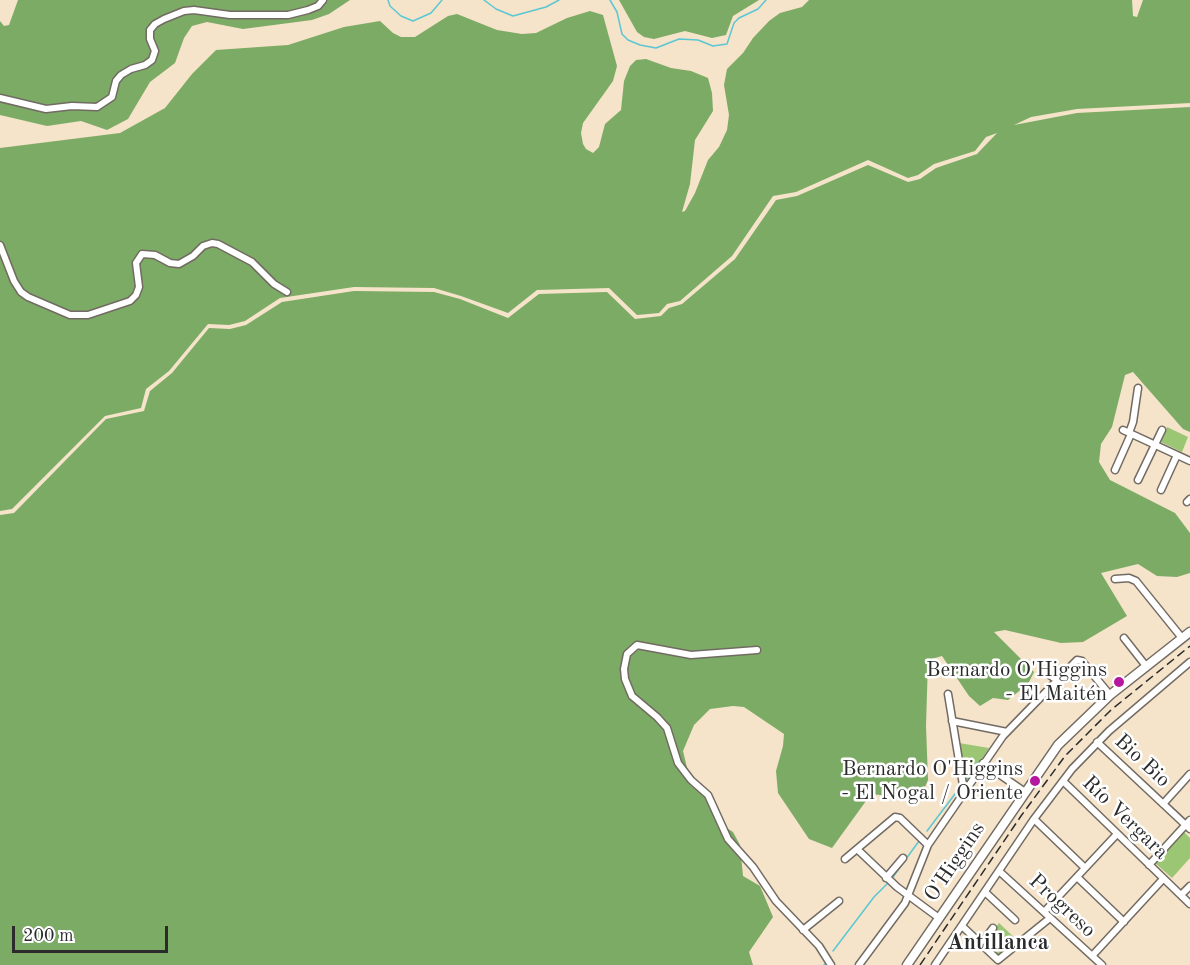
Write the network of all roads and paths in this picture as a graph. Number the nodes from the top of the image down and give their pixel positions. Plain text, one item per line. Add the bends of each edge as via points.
1 (323, 0) edge
2 (0, 98) edge
3 (0, 245) edge
4 (287, 292) dead end
5 (1138, 388) dead end
6 (1162, 430) dead end
7 (1128, 432) junction
8 (1155, 445) junction
9 (1177, 455) junction
10 (1190, 461) edge
11 (1115, 470) dead end
12 (1138, 480) dead end
13 (1161, 490) dead end
14 (1115, 579) dead end
15 (1186, 635) edge
16 (1124, 638) dead end
17 (757, 650) dead end
18 (1190, 662) edge
19 (1146, 666) junction
20 (1042, 670) dead end
21 (1057, 680) junction
22 (948, 694) dead end
23 (1110, 695) junction
24 (952, 721) junction
25 (1007, 732) junction
26 (1097, 742) junction
27 (983, 763) junction
28 (1190, 774) edge
29 (1063, 781) junction
30 (964, 791) junction
31 (1025, 792) junction
32 (1163, 804) junction
33 (1034, 819) junction
34 (1189, 825) edge
35 (1117, 834) junction
36 (928, 845) junction
37 (857, 849) junction
38 (903, 858) dead end
39 (845, 859) dead end
40 (1149, 865) junction
41 (1085, 868) junction
42 (999, 871) junction
43 (1077, 877) junction
44 (886, 878) junction
45 (1164, 879) junction
46 (1190, 886) edge
47 (985, 892) junction
48 (1181, 895) junction
49 (909, 897) junction
50 (839, 901) dead end
51 (1190, 904) edge
52 (1044, 912) junction
53 (939, 918) junction
54 (1050, 918) junction
55 (1015, 920) dead end
56 (1124, 922) junction
57 (962, 926) junction
58 (993, 928) dead end
59 (803, 930) junction
60 (981, 944) junction
61 (1092, 956) junction
62 (831, 965) edge
63 (859, 965) edge
64 (907, 965) edge
65 (935, 965) edge
66 (1102, 965) edge

1 - 2 street via 295,14 230,15 194,10 164,19 150,30 155,51 152,60 124,72 116,81 112,97 97,107 46,109
3 - 4 street via 21,292 70,315 88,315 130,301 139,287 136,263 142,254 180,264 212,243 252,262
5 - 7 street
6 - 8 street
7 - 8 street
7 - 11 street
8 - 9 street
8 - 12 street
9 - 10 street
9 - 13 street
14 - 15 street via 1136,581
15 - 19 street, O'Higgins
16 - 19 street
17 - 59 street via 692,655 639,645 627,654 624,674 632,696 664,725 678,763 708,795 725,836
18 - 26 street
19 - 23 street, O'Higgins
20 - 21 street
21 - 23 street via 1079,659
21 - 25 street
22 - 24 street
23 - 31 street, O'Higgins via 1058,745
24 - 25 street
24 - 30 street
25 - 27 street
26 - 29 street
26 - 32 street, Bio Bio
27 - 30 street
27 - 31 street
28 - 32 street
29 - 33 street
29 - 35 street, Río Vergara
30 - 36 street
31 - 53 street, O'Higgins
32 - 34 street, Bio Bio
33 - 41 street
33 - 42 street
34 - 40 street
35 - 40 street, Río Vergara
35 - 41 street
36 - 37 street via 897,816
36 - 49 street
37 - 39 street
37 - 44 street
38 - 44 street
40 - 45 street, Río Vergara
41 - 43 street
42 - 47 street
42 - 52 street, Progreso
43 - 52 street
43 - 56 street
44 - 49 street
45 - 48 street, Río Vergara
45 - 56 street
46 - 48 street
47 - 55 street
47 - 57 street
48 - 51 street, Río Vergara
49 - 53 street
49 - 63 street
50 - 59 street
52 - 54 street, Progreso
53 - 64 street, O'Higgins
54 - 60 street via 998,960
54 - 61 street, Progreso
56 - 61 street
57 - 60 street
57 - 65 street
58 - 60 street
59 - 62 street
61 - 66 street, Progreso

